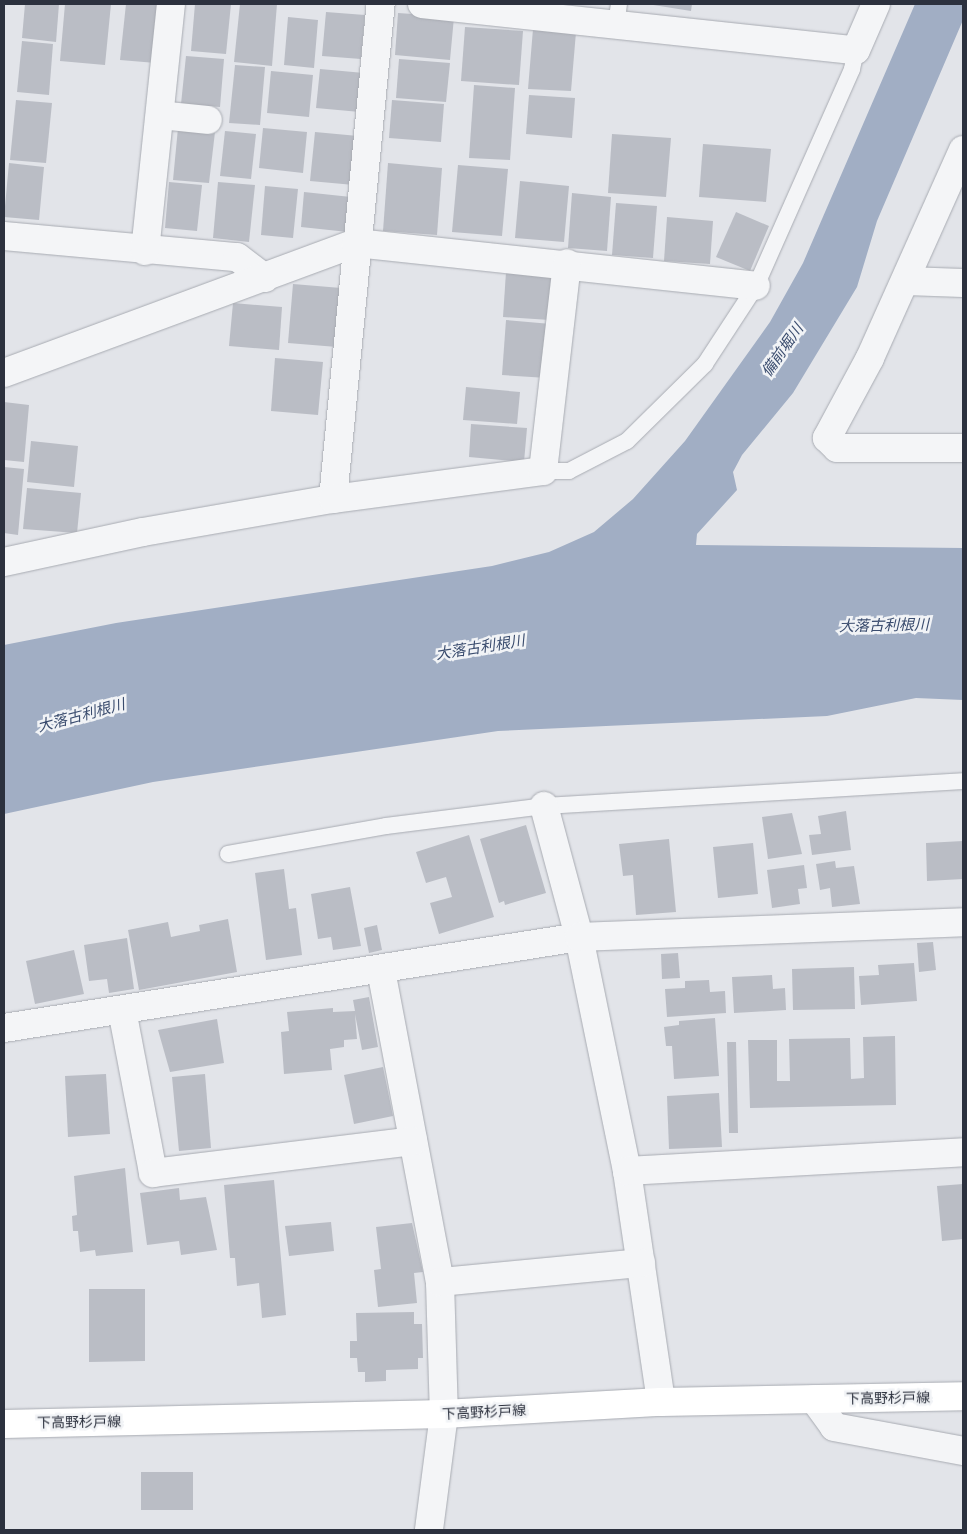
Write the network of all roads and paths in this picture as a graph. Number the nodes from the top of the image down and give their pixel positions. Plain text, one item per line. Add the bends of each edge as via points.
1 (171, 4) edge
2 (381, 4) edge
3 (422, 4) edge
4 (876, 4) edge
5 (489, 7) edge
6 (618, 14) edge
7 (856, 50) junction
8 (160, 115) junction
9 (208, 120) dead end
10 (963, 150) edge
11 (4, 236) edge
12 (356, 243) junction
13 (146, 251) junction
14 (567, 263) junction
15 (265, 278) junction
16 (906, 281) junction
17 (963, 283) edge
18 (756, 286) junction
19 (4, 373) edge
20 (963, 448) edge
21 (543, 471) junction
22 (333, 499) junction
23 (4, 562) edge
24 (963, 781) edge
25 (544, 806) junction
26 (228, 854) dead end
27 (963, 922) edge
28 (578, 937) junction
29 (381, 970) junction
30 (122, 1010) junction
31 (4, 1028) edge
32 (413, 1141) junction
33 (963, 1152) edge
34 (627, 1171) junction
35 (641, 1263) junction
36 (440, 1282) junction
37 (963, 1396) edge
38 (814, 1399) junction
39 (661, 1402) junction
40 (444, 1414) junction
41 (4, 1424) edge
42 (963, 1451) edge
43 (429, 1530) edge

1 - 8 street
2 - 12 street
3 - 5 street
4 - 7 street
5 - 6 street
6 - 7 street
7 - 18 lane via 852,69
8 - 9 street
8 - 13 street
10 - 16 street
11 - 13 street
12 - 14 street
12 - 15 street
12 - 22 street
13 - 15 street via 237,257
14 - 18 street
14 - 21 street
15 - 19 street
16 - 17 street
16 - 20 street via 827,438 836,448
18 - 21 lane via 705,364 627,441 570,471
21 - 22 street
22 - 23 street via 144,532
24 - 25 lane
25 - 26 lane via 386,826
25 - 28 street
27 - 28 street
28 - 29 street
28 - 34 street
29 - 30 street
29 - 32 street
30 - 31 street
30 - 32 street via 153,1173
32 - 36 street
33 - 34 street
34 - 35 street
35 - 36 street
35 - 39 street
36 - 40 street
37 - 38 main road, 下高野杉戸線
38 - 39 main road, 下高野杉戸線
38 - 42 street via 834,1427
39 - 40 main road, 下高野杉戸線
40 - 41 main road, 下高野杉戸線
40 - 43 street

